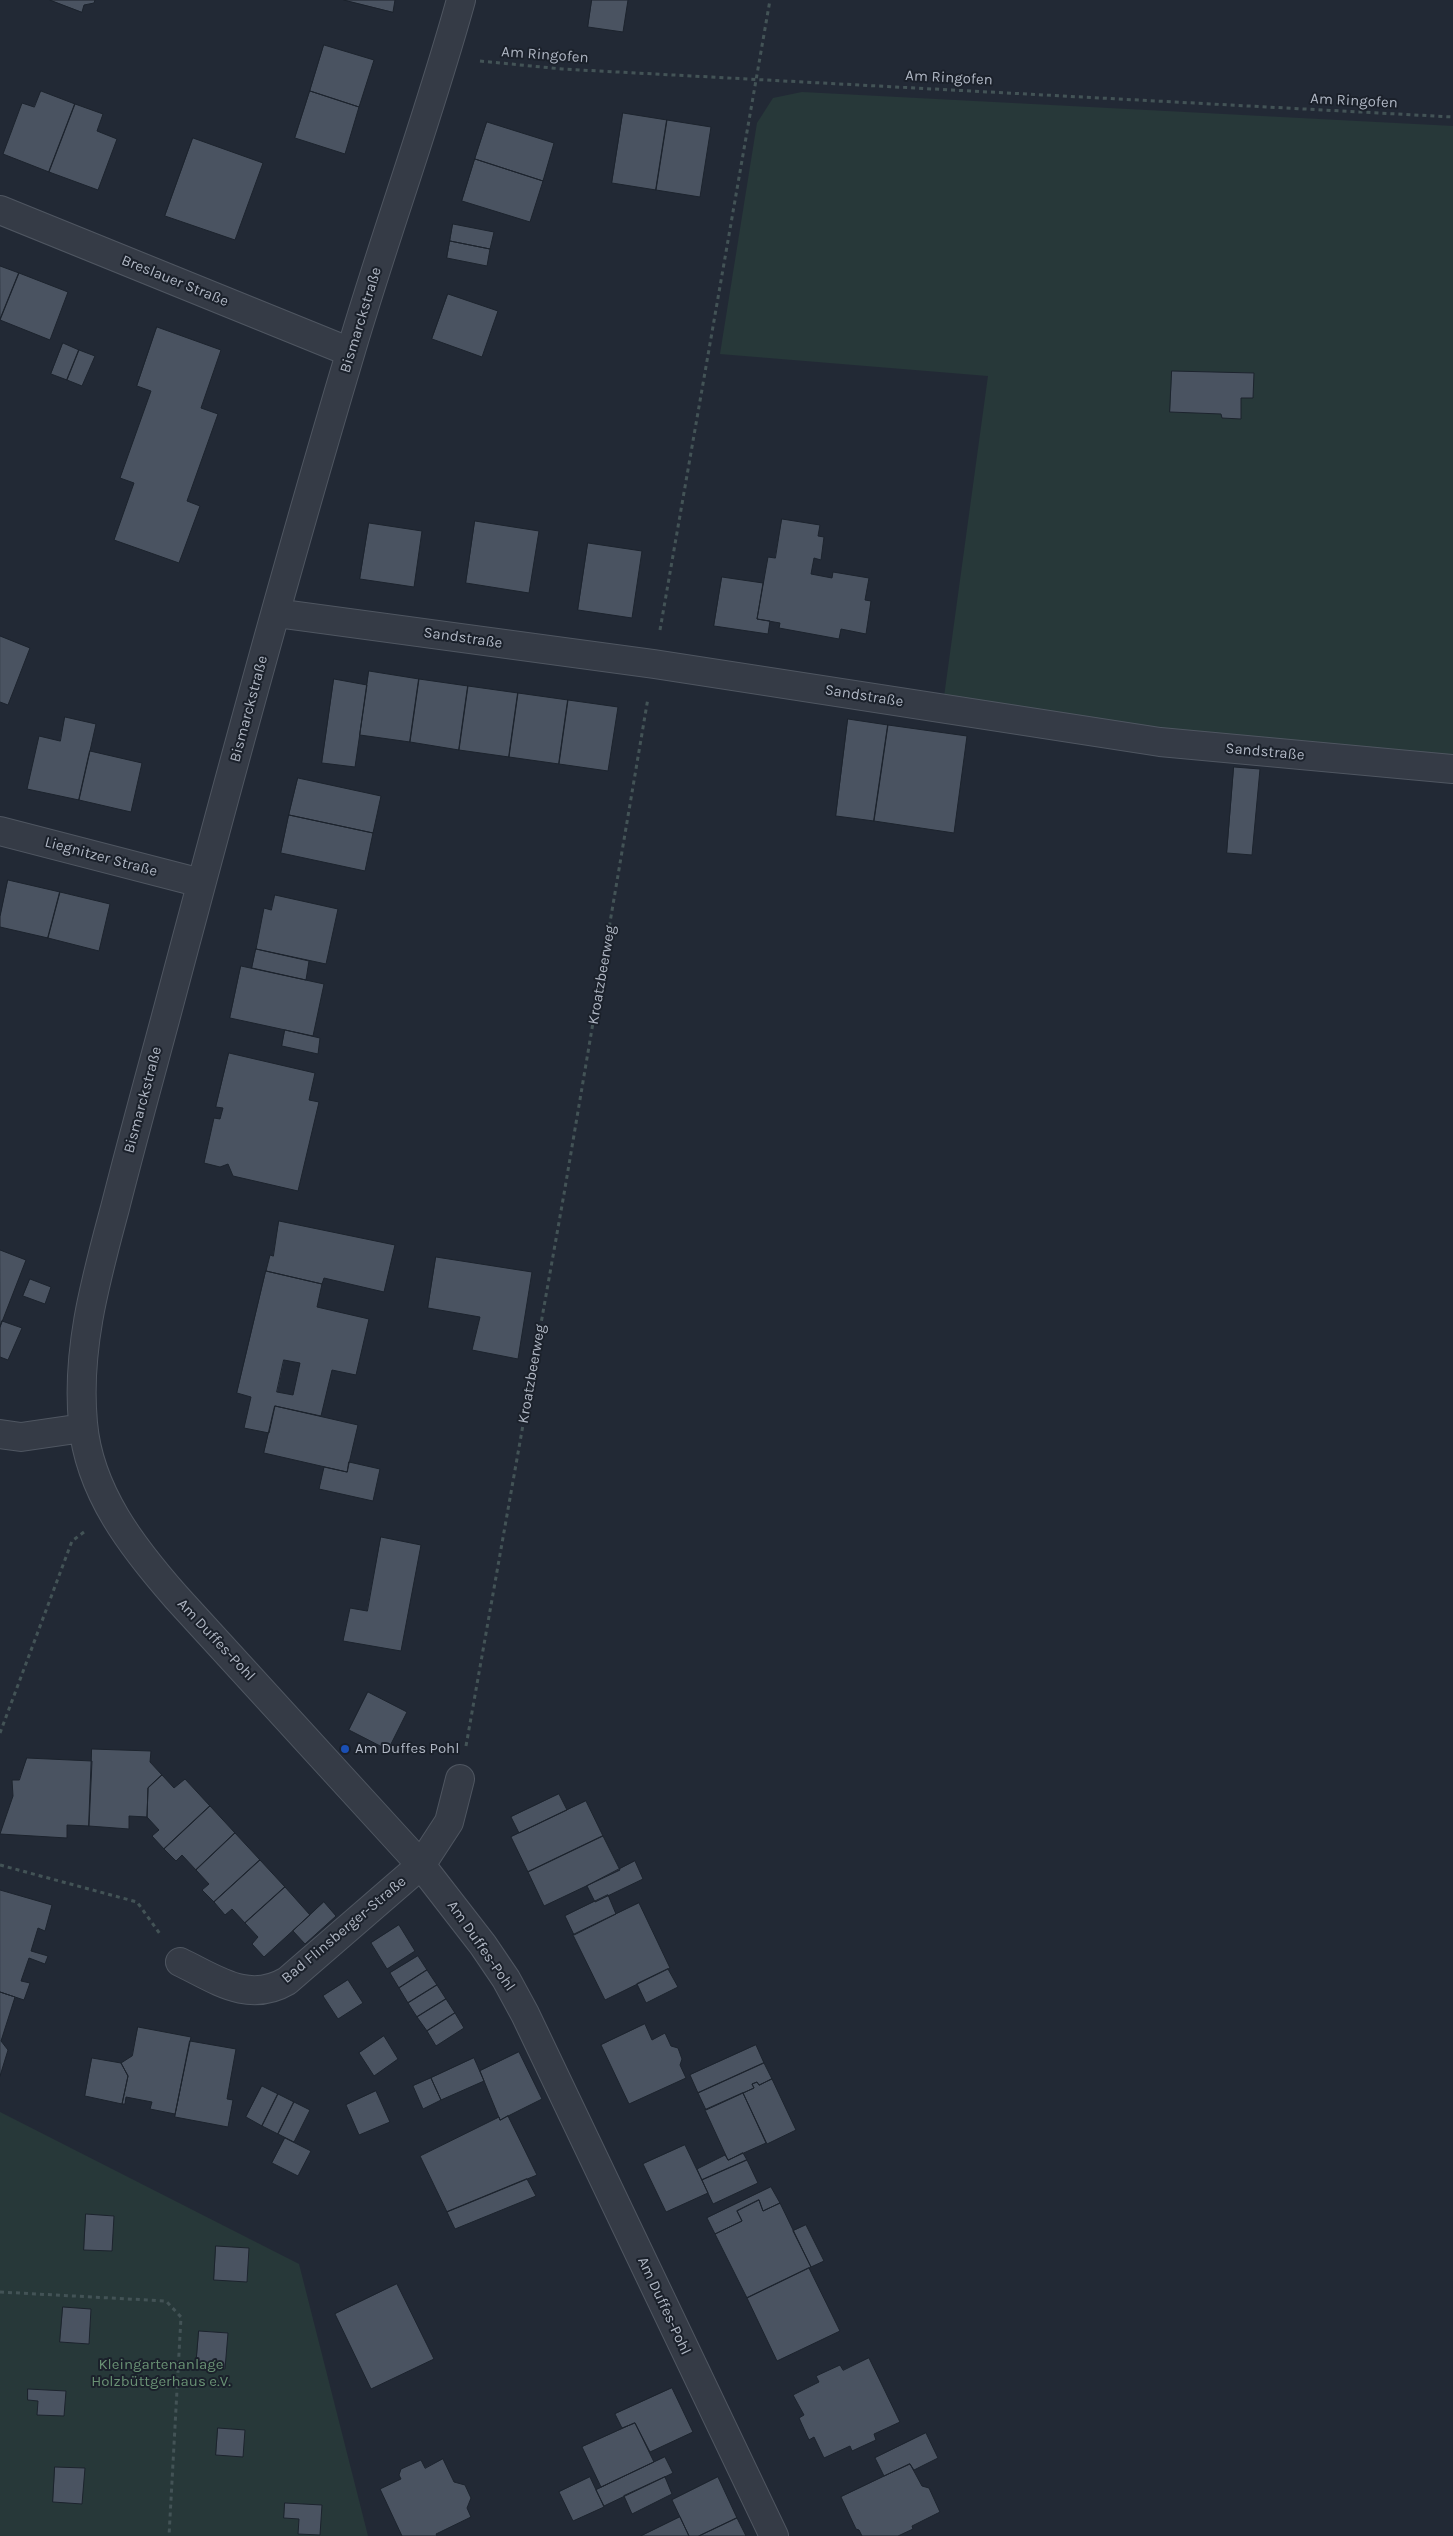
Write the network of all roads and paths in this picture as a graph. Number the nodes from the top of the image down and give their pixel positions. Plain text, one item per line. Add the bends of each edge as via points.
1 (461, 0) edge
2 (770, 0) edge
3 (445, 58) junction
4 (757, 79) junction
5 (1453, 118) edge
6 (0, 210) edge
7 (350, 352) junction
8 (276, 613) junction
9 (654, 664) junction
10 (1453, 769) edge
11 (0, 831) edge
12 (201, 883) junction
13 (83, 1428) junction
14 (0, 1434) edge
15 (112, 1512) junction
16 (0, 1733) edge
17 (460, 1779) joint
18 (0, 1865) edge
19 (421, 1865) junction
20 (180, 1962) joint
21 (0, 2292) edge
22 (170, 2536) edge
23 (774, 2536) edge

1 - 3 street, Bismarckstraße
2 - 4 path, Kroatzbeerweg
3 - 4 path, Am Ringofen via 562,69
3 - 7 street, Bismarckstraße
4 - 5 path, Am Ringofen
4 - 9 path, Kroatzbeerweg
6 - 7 street, Breslauer Straße
7 - 8 street, Bismarckstraße
8 - 9 street, Sandstraße
8 - 12 street, Bismarckstraße
9 - 10 street, Sandstraße via 1160,742
9 - 17 path, Kroatzbeerweg
11 - 12 street, Liegnitzer Straße
12 - 13 street, Bismarckstraße via 95,1283 82,1362
13 - 14 street via 28,1436
13 - 15 street, Am Duffes-Pohl via 93,1473
15 - 16 path via 72,1541
15 - 19 street, Am Duffes-Pohl via 139,1552 177,1598
17 - 19 street via 449,1822
18 - 20 path via 137,1902
19 - 20 street, Bad Flinsberger-Straße via 277,1987 239,1990
19 - 23 street, Am Duffes-Pohl via 484,1945 525,2014
21 - 22 path via 166,2301 181,2317

